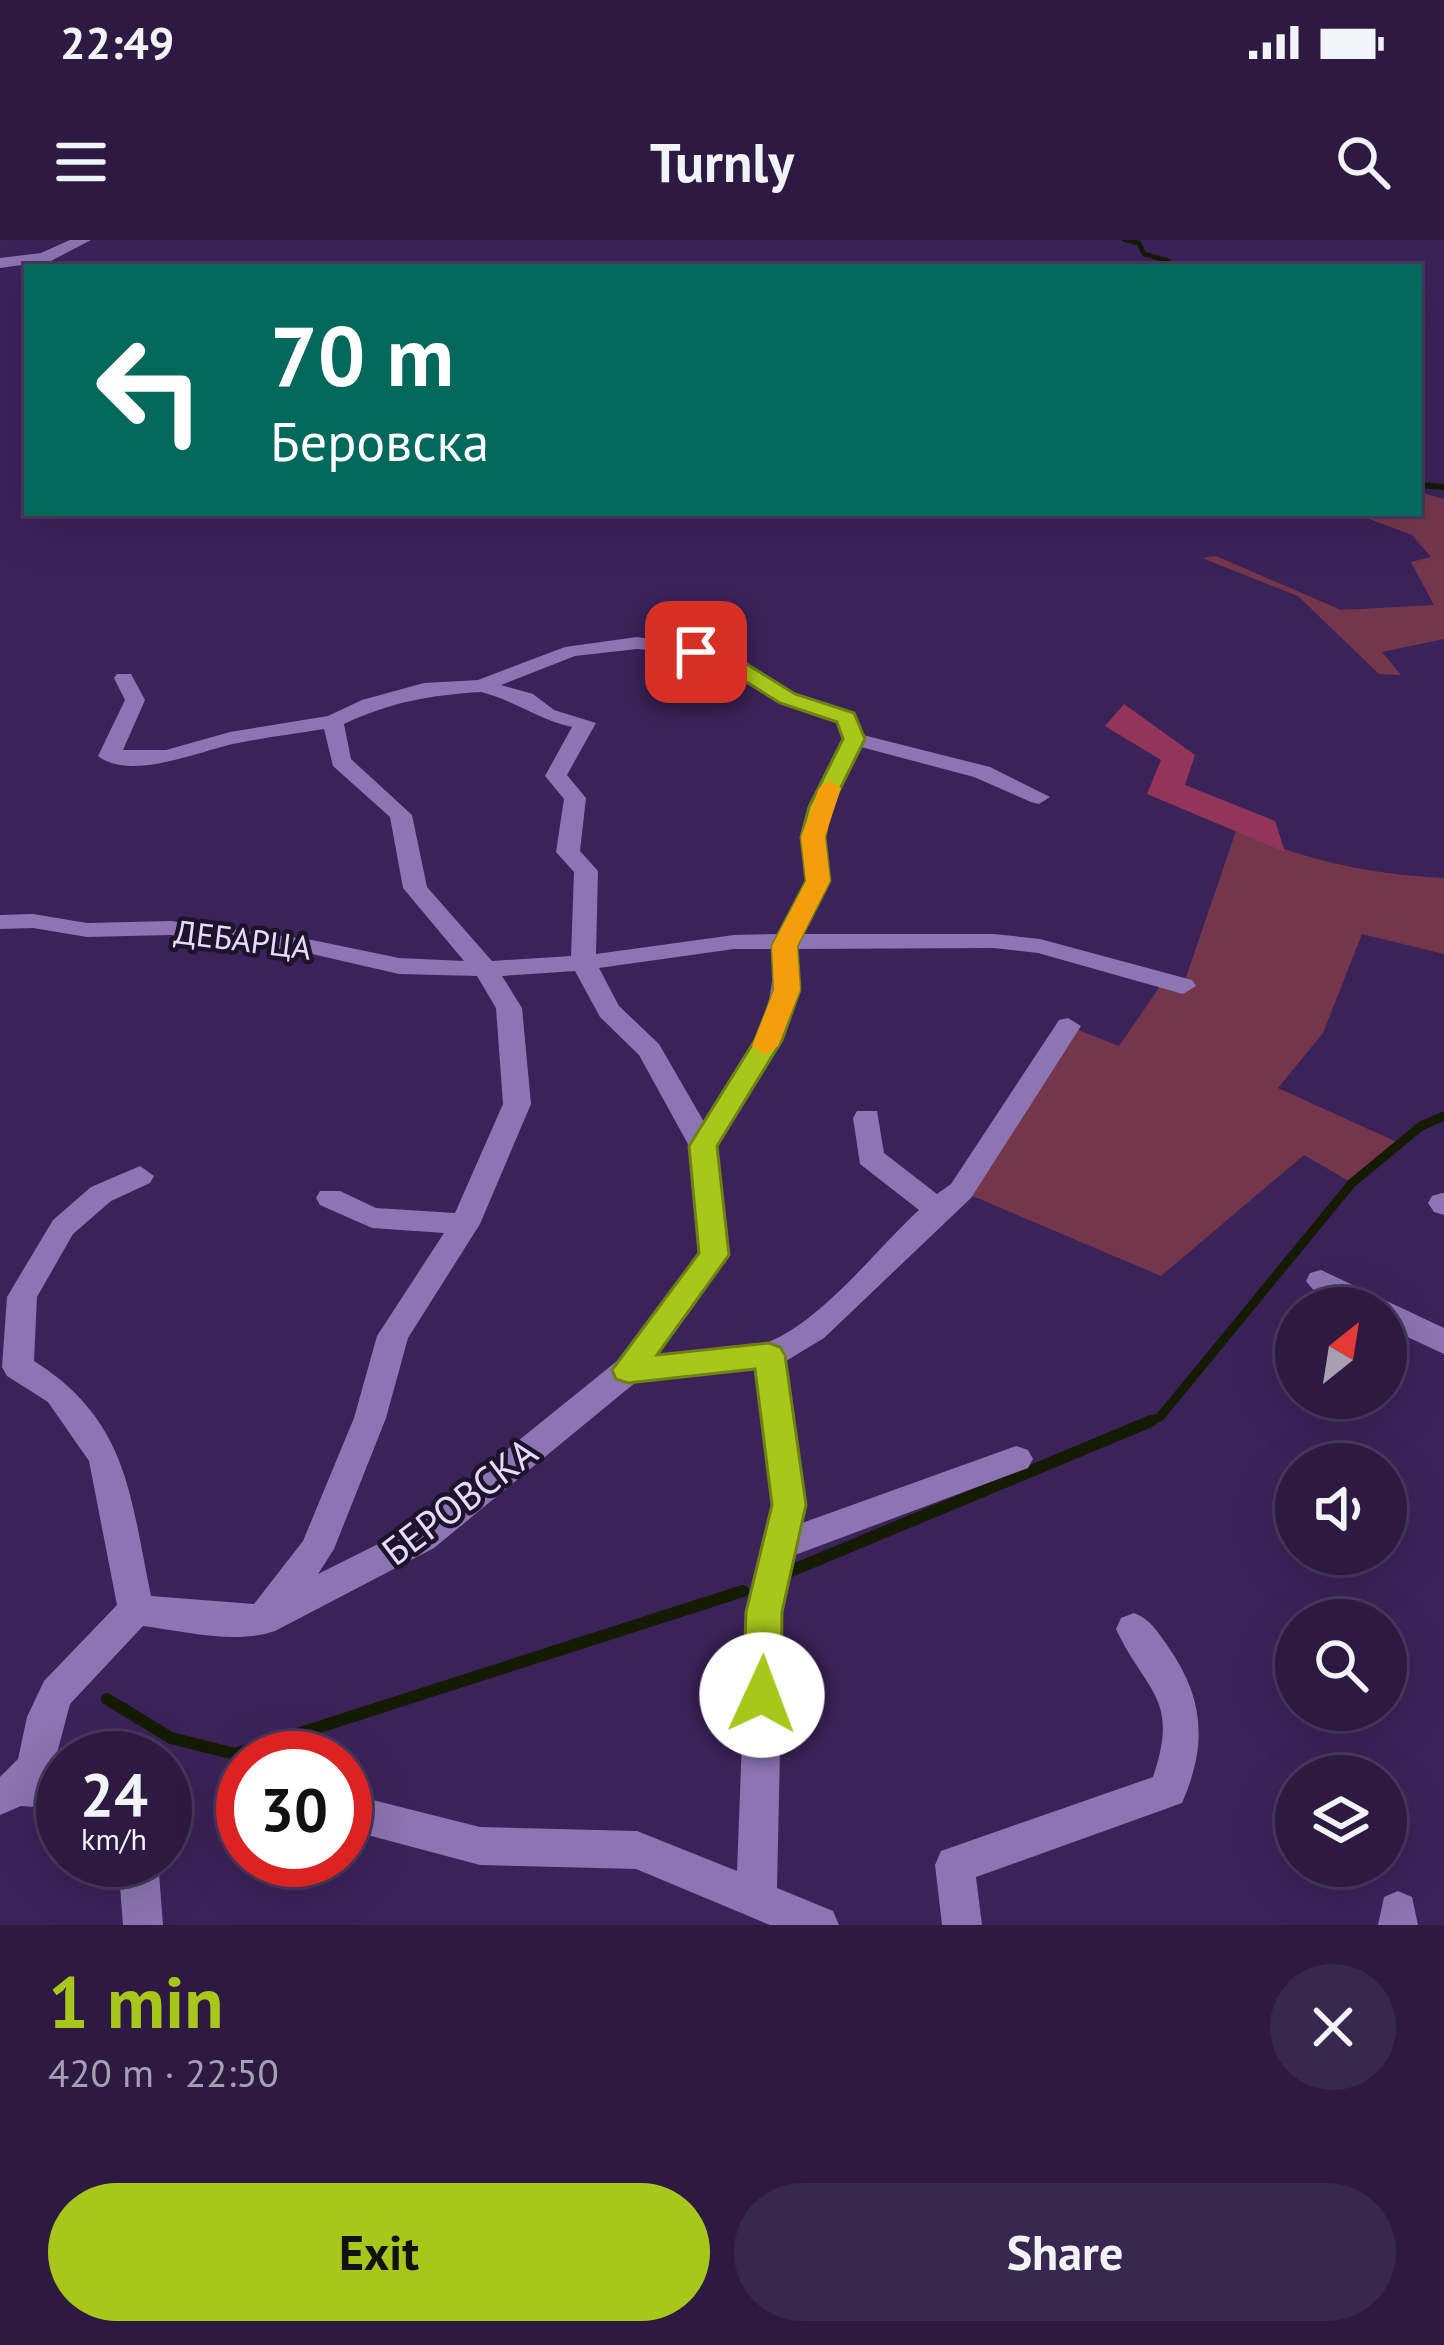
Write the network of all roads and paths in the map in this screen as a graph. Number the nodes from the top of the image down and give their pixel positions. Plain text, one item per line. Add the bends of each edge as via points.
1 (83, 240) edge
2 (0, 263) edge
3 (124, 678) dead end
4 (482, 686) junction
5 (333, 721) junction
6 (854, 739) junction
7 (1039, 797) dead end
8 (0, 922) edge
9 (784, 946) junction
10 (584, 963) junction
11 (485, 969) junction
12 (1183, 986) dead end
13 (1068, 1026) dead end
14 (867, 1118) dead end
15 (703, 1146) junction
16 (140, 1176) dead end
17 (330, 1198) dead end
18 (935, 1208) junction
19 (465, 1224) junction
20 (1321, 1281) dead end
21 (1333, 1287) edge
22 (1407, 1324) edge
23 (1444, 1342) edge
24 (769, 1355) junction
25 (628, 1370) junction
26 (1016, 1459) dead end
27 (780, 1546) junction
28 (136, 1610) junction
29 (262, 1619) junction
30 (1134, 1629) dead end
31 (10, 1793) edge
32 (372, 1818) edge
33 (140, 1887) edge
34 (756, 1901) junction
35 (143, 1925) edge
36 (819, 1925) edge
37 (962, 1925) edge

1 - 2 street via 45,257
3 - 5 street via 135,700 109,757 167,758
4 - 5 street via 424,689
4 - 6 street via 531,660 612,643 668,645 725,660 787,698 847,718
4 - 10 street via 526,698 547,716 585,723 556,776 575,798 568,852 586,871
5 - 11 street via 341,761 401,815 416,888
6 - 7 street via 982,772
6 - 9 street via 820,807 813,837 818,881
8 - 11 street, ДЕБАРЦА via 171,928 399,966
9 - 10 street via 734,942
9 - 12 street via 994,941
9 - 15 street via 787,990 769,1040
10 - 11 street
10 - 15 street, БЕРОВСКА via 609,1011 650,1050
11 - 19 street via 509,1008 517,1104
13 - 18 street via 961,1191
14 - 18 street via 870,1157
15 - 25 street, БЕРОВСКА via 714,1255
16 - 28 street via 101,1194 63,1227 22,1297 18,1367 58,1393 105,1459
17 - 19 street via 372,1218
18 - 24 street via 828,1318
19 - 29 street via 393,1336 317,1549
20 - 21 street
22 - 23 street
24 - 25 street
24 - 27 street via 789,1505
25 - 29 street, БЕРОВСКА via 422,1538
26 - 27 street
27 - 34 street via 764,1612
28 - 29 street, БЕРОВСКА
28 - 31 street via 51,1700 39,1761
30 - 37 street via 1178,1690 1184,1744 1168,1790 955,1865
32 - 34 street via 480,1846 637,1850
33 - 35 street
34 - 36 street

